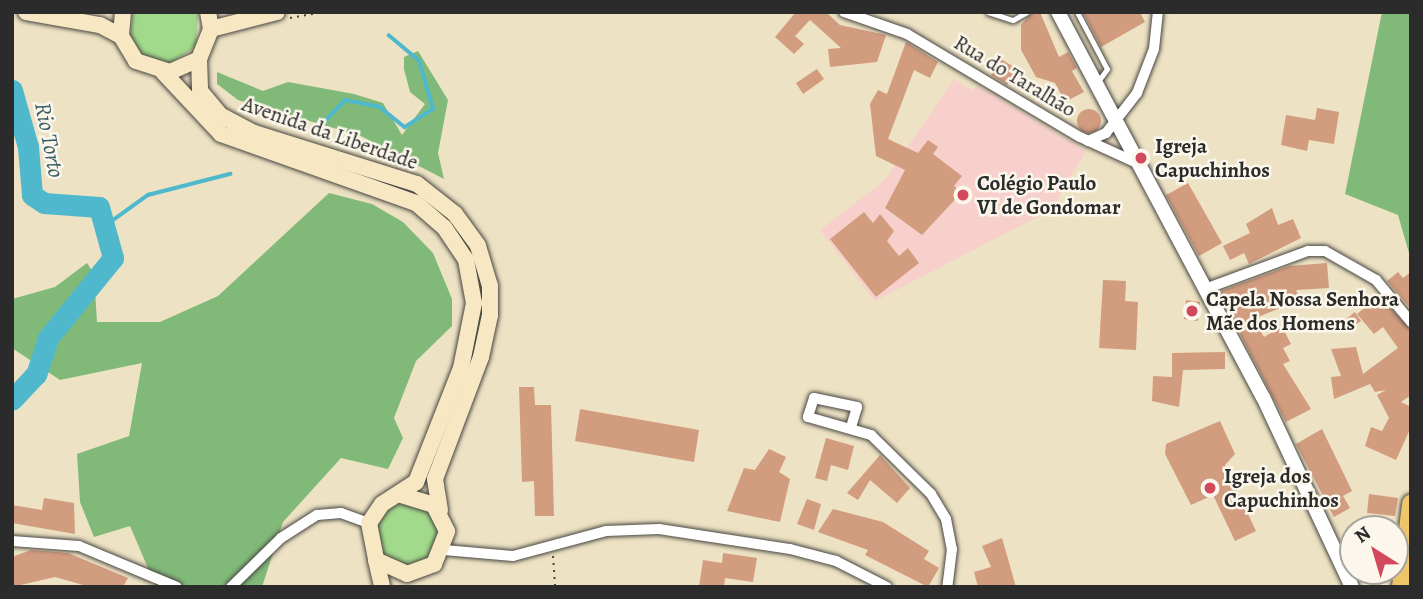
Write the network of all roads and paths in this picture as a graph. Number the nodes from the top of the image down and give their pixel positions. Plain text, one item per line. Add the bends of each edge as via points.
1 (26, 12) edge
2 (123, 12) edge
3 (208, 12) edge
4 (277, 12) edge
5 (845, 12) edge
6 (988, 12) edge
7 (1027, 12) edge
8 (1058, 12) edge
9 (1077, 12) edge
10 (1158, 12) edge
11 (211, 29) junction
12 (121, 36) junction
13 (199, 59) junction
14 (163, 72) junction
15 (1097, 83) junction
16 (1116, 121) junction
17 (1088, 141) junction
18 (1137, 163) junction
19 (1205, 289) junction
20 (1411, 322) edge
21 (851, 427) dead end
22 (402, 495) junction
23 (1411, 504) edge
24 (441, 514) junction
25 (369, 523) junction
26 (12, 541) edge
27 (552, 546) junction
28 (444, 550) junction
29 (376, 560) junction
30 (418, 573) junction
31 (1349, 586) edge
32 (177, 587) edge
33 (231, 587) edge
34 (382, 587) edge
35 (402, 587) edge
36 (555, 587) edge
37 (887, 587) edge
38 (947, 587) edge
39 (1401, 587) edge

1 - 12 main road via 100,25
2 - 12 main road
3 - 11 main road
4 - 11 main road
5 - 17 street, Rua do Taralhão via 907,34
6 - 7 lane via 1013,20
8 - 15 street
9 - 15 lane via 1107,69
10 - 16 street via 1148,70
11 - 13 main road
12 - 14 main road, Avenida da Liberdade via 136,61
13 - 14 main road
13 - 24 main road, Avenida da Liberdade via 200,91 228,120 417,184 455,214 478,246 490,286 490,315 481,357 435,479
14 - 22 main road, Avenida da Liberdade via 222,134 416,203 444,227 466,260 474,303 467,348 423,469
15 - 16 street
16 - 17 street, Rua do Taralhão
16 - 18 street
17 - 18 street, Rua do Taralhão
18 - 19 street
19 - 20 street via 1308,251 1325,251 1376,280
19 - 31 street
21 - 38 street via 891,451 946,519 952,549
22 - 24 main road via 424,499
22 - 25 main road via 382,504
23 - 39 main road
24 - 28 main road
25 - 29 main road via 368,542
25 - 33 street via 341,513 317,515 281,538
26 - 32 street via 79,546
27 - 28 street via 499,558
27 - 36 path
27 - 37 street via 629,528 710,534 836,561
28 - 30 main road
29 - 30 main road via 396,573
29 - 34 main road
30 - 35 main road

